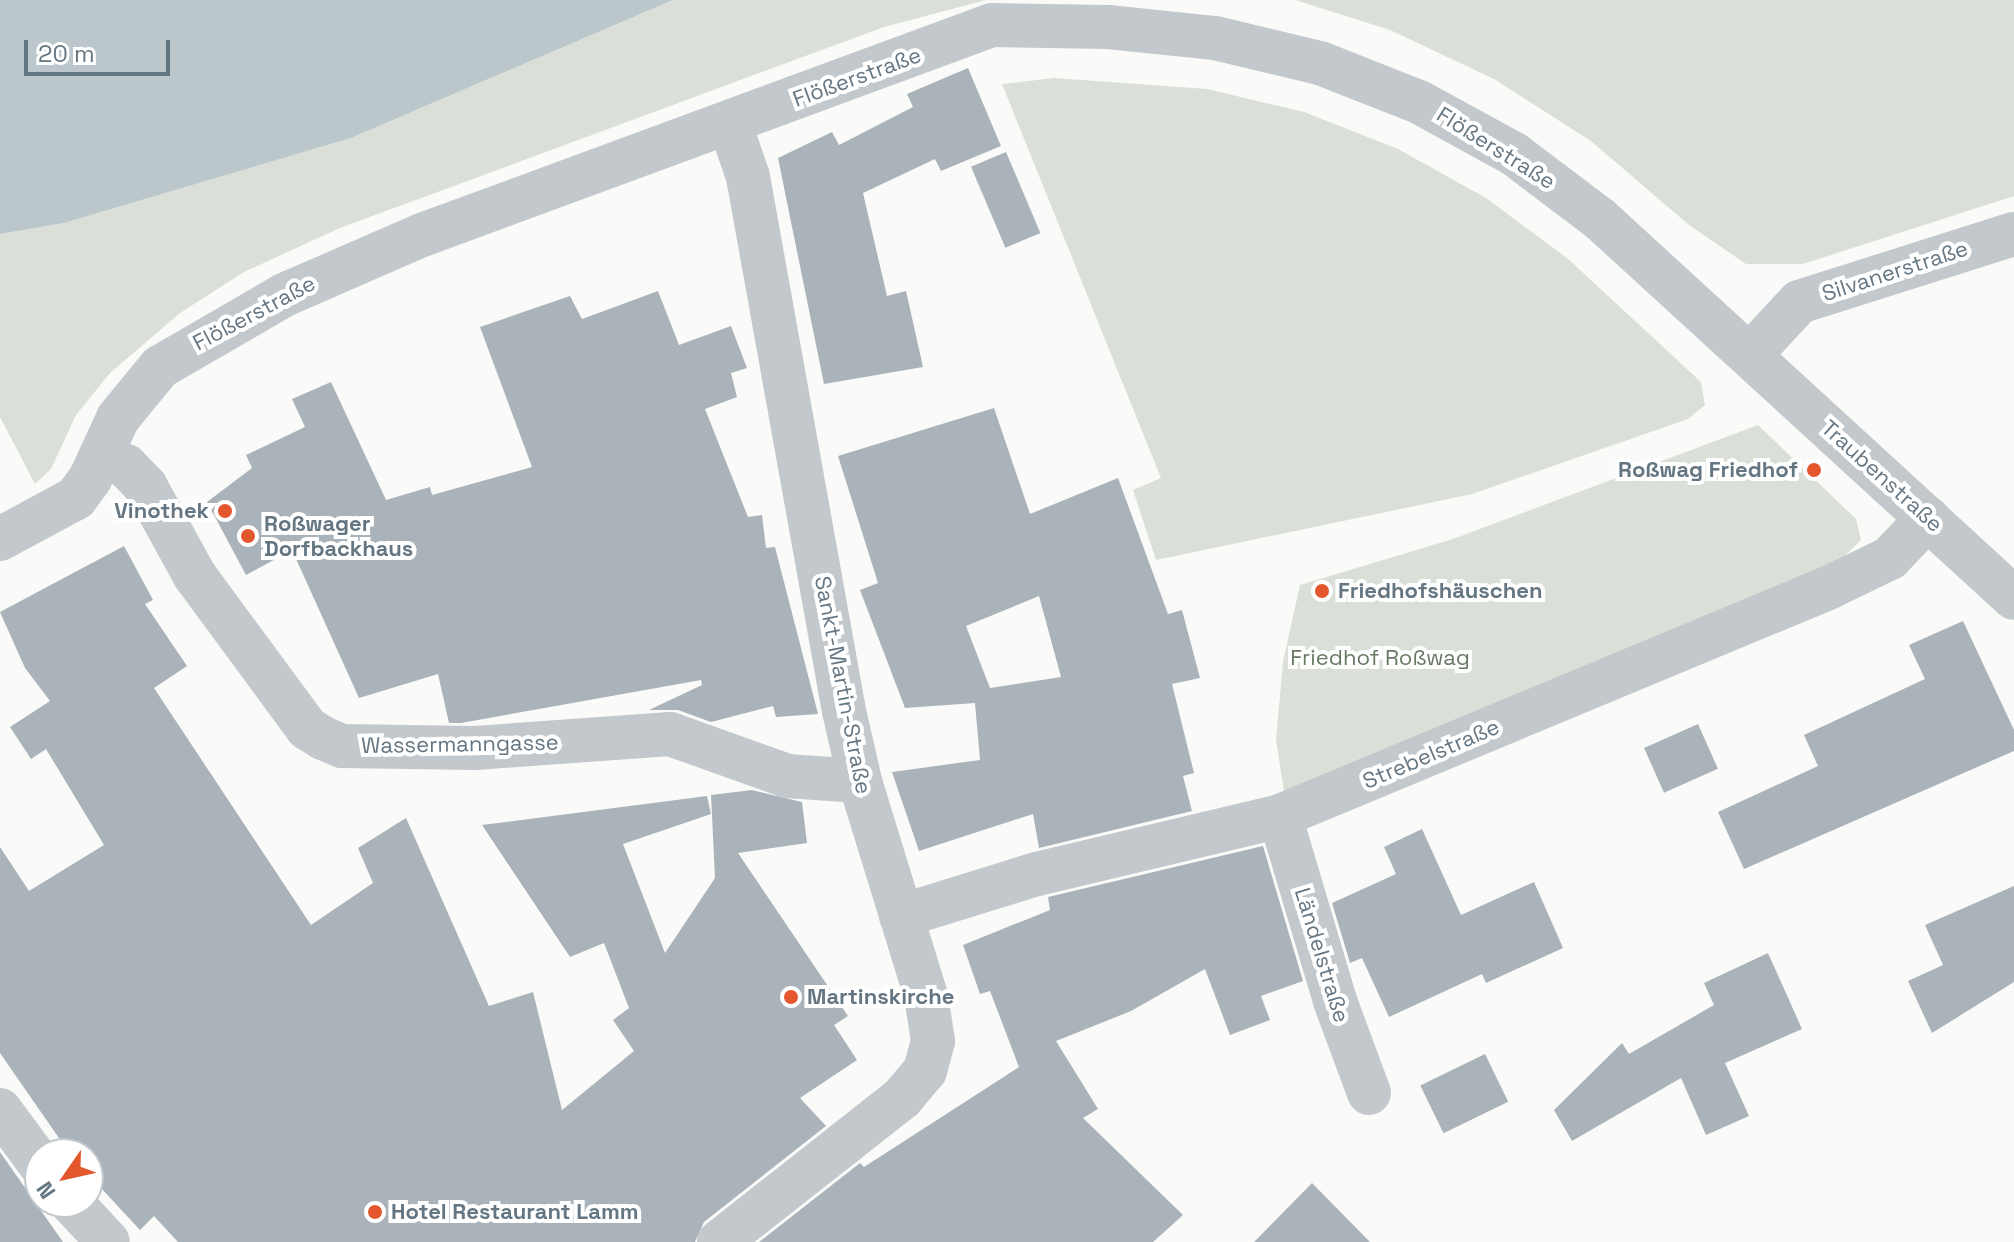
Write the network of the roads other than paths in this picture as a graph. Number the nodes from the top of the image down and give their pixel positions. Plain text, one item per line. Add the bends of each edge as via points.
1 (730, 124) junction
2 (2014, 234) edge
3 (1750, 355) junction
4 (101, 456) junction
5 (1928, 518) junction
6 (0, 539) edge
7 (2014, 598) edge
8 (860, 781) junction
9 (1280, 816) junction
10 (901, 916) junction
11 (1369, 1093) dead end
12 (0, 1110) edge
13 (24, 1142) edge
14 (86, 1218) edge
15 (108, 1242) edge
16 (719, 1242) edge

1 - 3 street, Flößerstraße via 992,25 1162,31 1268,49 1419,102 1514,154 1600,219
1 - 4 street, Flößerstraße via 422,235 248,313 160,367 118,418
1 - 8 street, Sankt-Martin-Straße via 748,177
2 - 3 street, Silvanerstraße via 1799,302
3 - 5 street, Traubenstraße
4 - 6 street, Flößerstraße via 76,498
4 - 8 street, Wassermanngasse via 126,466 146,487 195,576 307,728 323,738 342,746 475,748 670,734 787,776
5 - 7 street, Traubenstraße
5 - 9 street, Strebelstraße via 1890,558 1828,588
8 - 10 street, Sankt-Martin-Straße
9 - 10 street, Strebelstraße via 1037,874
9 - 11 street, Ländelstraße via 1335,1001
10 - 16 street, Sankt-Martin-Straße via 933,1027 925,1071 902,1098
12 - 13 street
14 - 15 street

